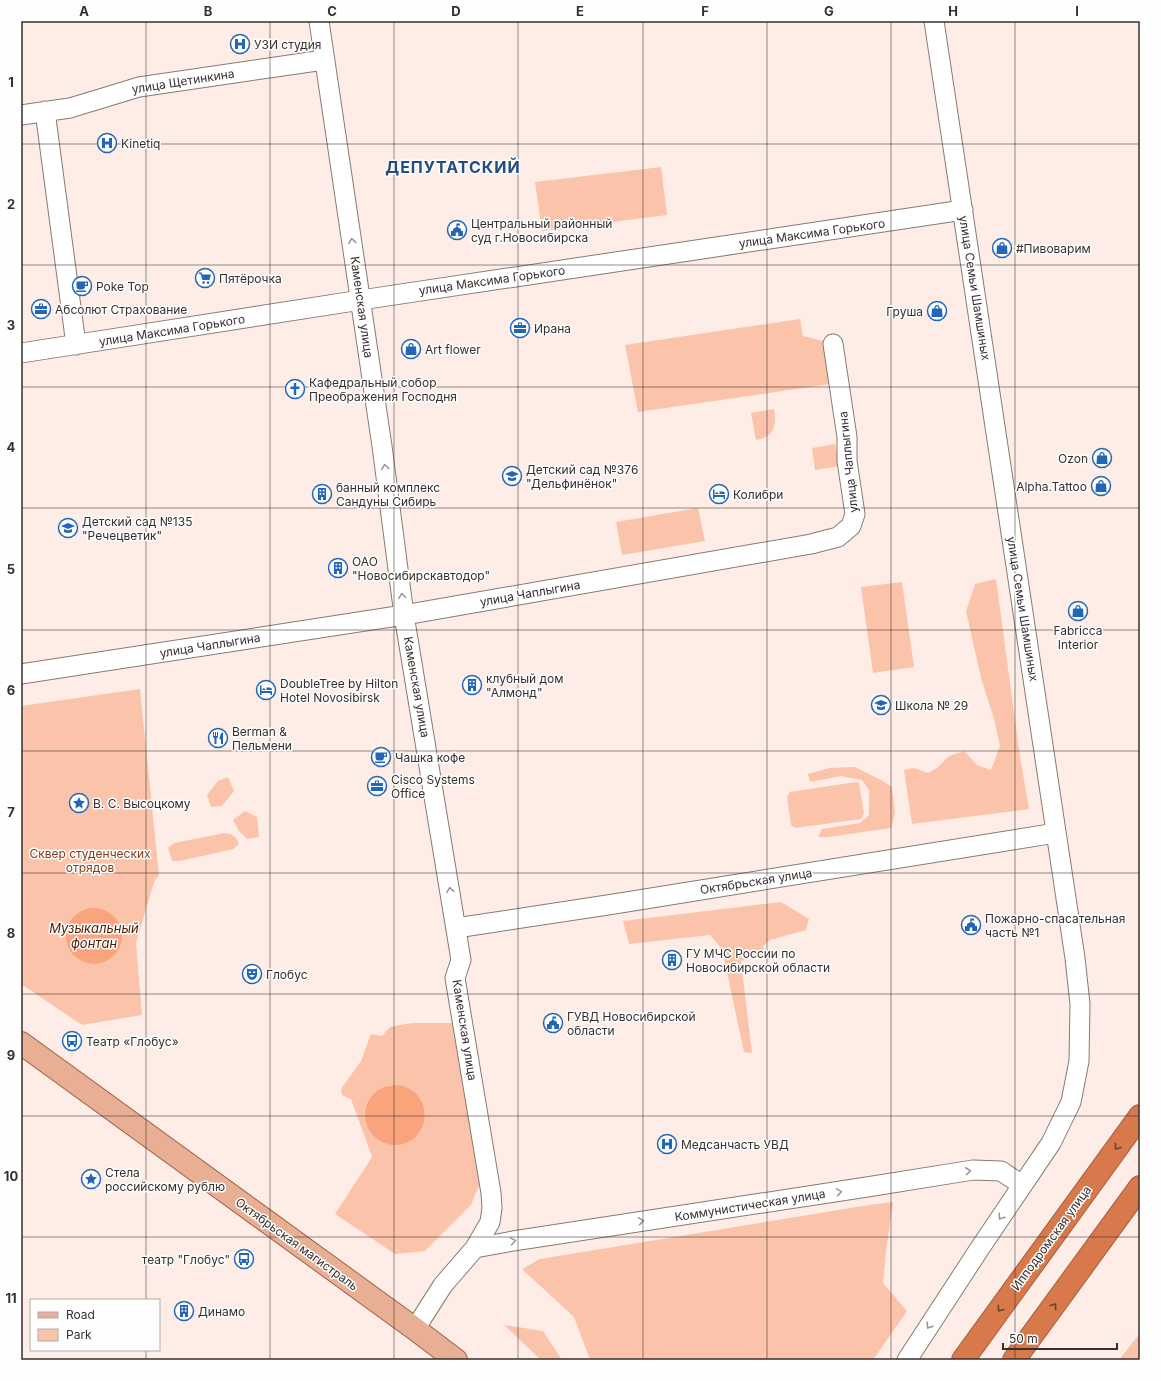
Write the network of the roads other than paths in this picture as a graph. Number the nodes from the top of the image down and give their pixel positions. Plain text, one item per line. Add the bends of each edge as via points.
1 (319, 21) edge
2 (934, 21) edge
3 (324, 60) junction
4 (45, 111) junction
5 (21, 115) edge
6 (963, 210) junction
7 (360, 300) junction
8 (832, 344) dead end
9 (76, 345) junction
10 (21, 353) edge
11 (404, 615) junction
12 (21, 674) edge
13 (1056, 833) junction
14 (456, 928) junction
15 (26, 1049) edge
16 (1140, 1116) edge
17 (1022, 1185) junction
18 (1140, 1187) edge
19 (475, 1248) junction
20 (415, 1329) junction
21 (456, 1360) edge
22 (907, 1360) edge
23 (963, 1360) edge
24 (1014, 1360) edge

1 - 3 street, Каменская улица
2 - 6 street, улица Семьи Шамшиных
3 - 4 street, улица Щетинкина via 139,87 70,108
7 -> 3 street, Каменская улица
4 - 5 street, улица Щетинкина
4 - 9 street
6 - 7 street, улица Максима Горького
6 - 13 street, улица Семьи Шамшиных
7 - 9 street, улица Максима Горького
11 -> 7 street, Каменская улица
8 - 11 street, улица Чаплыгина via 847,437 847,461 855,514 851,526 838,537 812,544
9 - 10 street, улица Максима Горького
11 - 12 street, улица Чаплыгина
14 -> 11 street, Каменская улица
13 - 14 street, Октябрьская улица
13 - 17 street, улица Семьи Шамшиных via 1080,1004 1079,1061 1071,1102 1051,1143
14 - 19 street, Каменская улица via 461,960 455,978 491,1193 490,1222
15 - 20 main road, Октябрьская магистраль
16 -> 23 highway, Ипподромская улица
19 -> 17 street, Коммунистическая улица via 972,1170 1001,1171
17 -> 22 street, улица Семьи Шамшиных
24 -> 18 highway
19 - 20 street, Каменская улица via 443,1285
20 - 21 main road, Октябрьская магистраль

